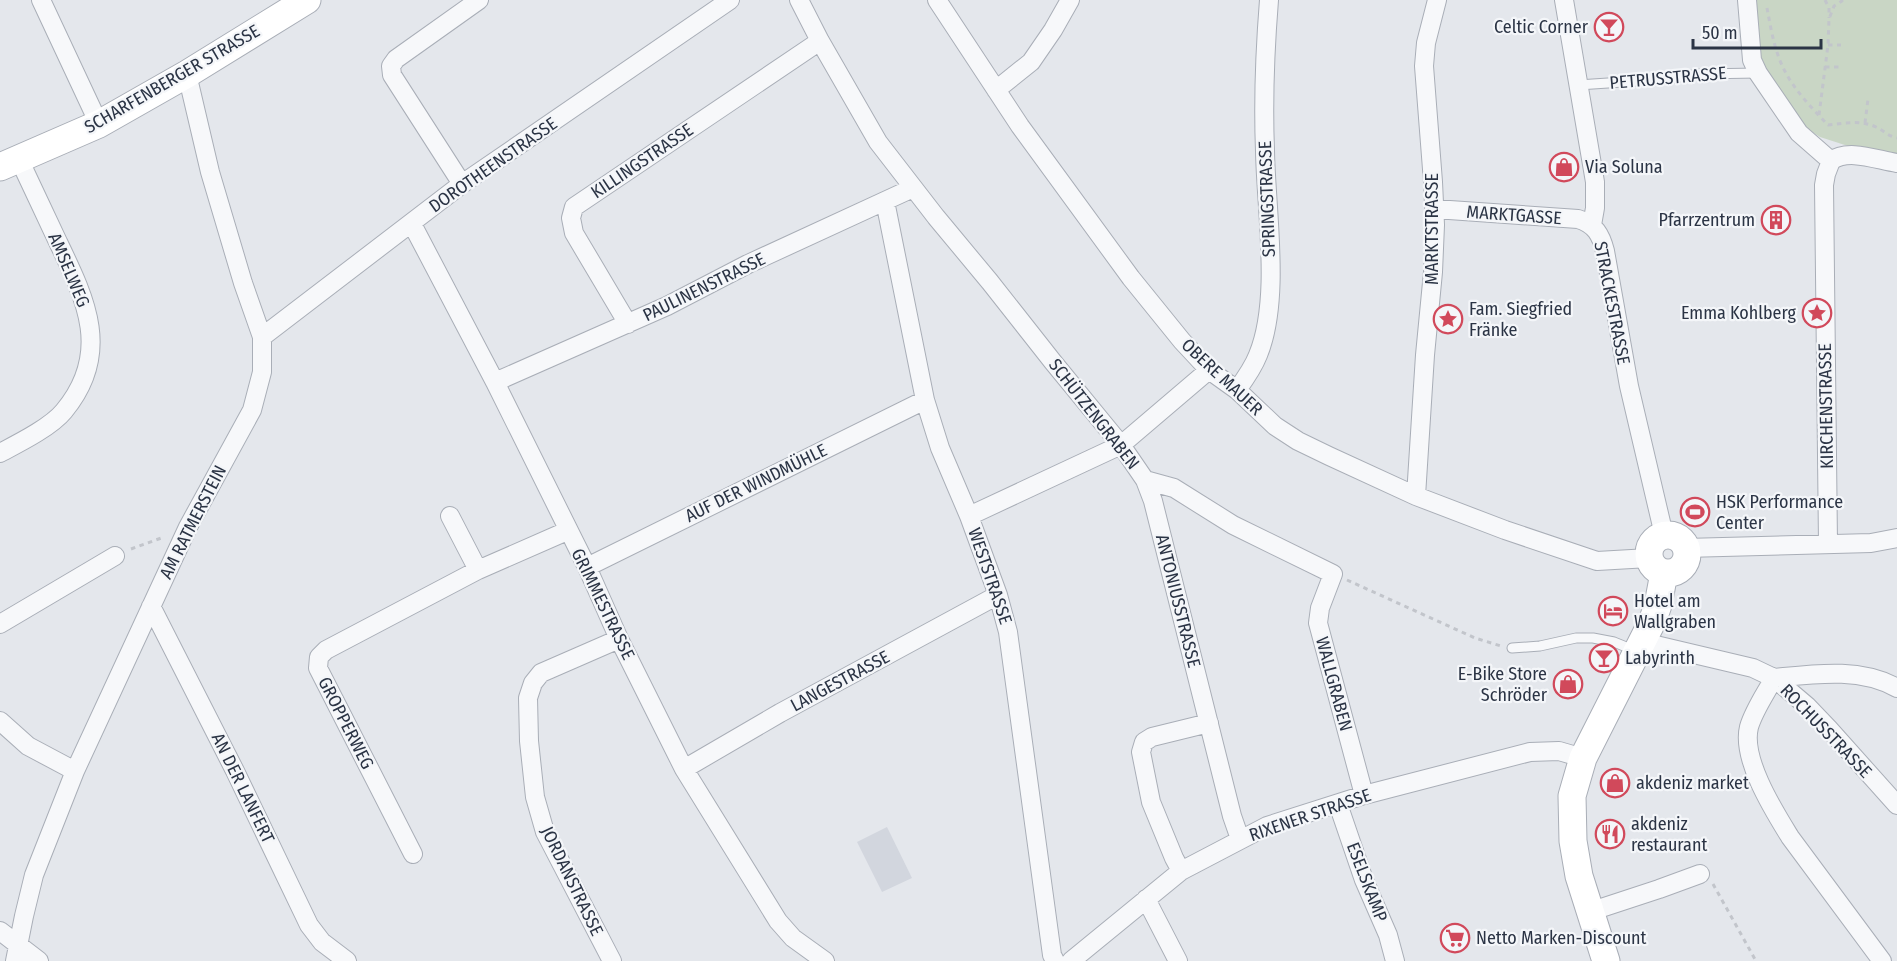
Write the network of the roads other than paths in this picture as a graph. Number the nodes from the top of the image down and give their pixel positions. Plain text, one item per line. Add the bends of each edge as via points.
1 (41, 0) edge
2 (307, 0) edge
3 (479, 0) edge
4 (730, 0) edge
5 (799, 0) edge
6 (937, 0) edge
7 (1070, 0) edge
8 (1269, 0) edge
9 (1437, 0) edge
10 (1564, 0) edge
11 (1747, 0) edge
12 (820, 41) junction
13 (1758, 73) junction
14 (187, 74) junction
15 (1578, 85) junction
16 (996, 90) junction
17 (99, 124) junction
18 (1831, 161) junction
19 (9, 163) edge
20 (1897, 163) edge
21 (462, 184) junction
22 (913, 188) junction
23 (885, 201) junction
24 (1434, 209) junction
25 (412, 224) junction
26 (1592, 225) junction
27 (628, 324) junction
28 (262, 337) junction
29 (1209, 370) junction
30 (495, 382) junction
31 (1237, 390) junction
32 (925, 400) junction
33 (1121, 445) junction
34 (0, 453) edge
35 (1145, 480) junction
36 (1416, 496) junction
37 (450, 516) dead end
38 (969, 516) junction
39 (567, 531) junction
40 (1897, 538) edge
41 (1675, 542) junction
42 (1828, 544) junction
43 (115, 556) road end
44 (1656, 565) junction
45 (587, 567) junction
46 (478, 570) junction
47 (1333, 574) joint
48 (998, 595) junction
49 (151, 606) junction
50 (0, 624) edge
51 (619, 639) junction
52 (1641, 647) junction
53 (1512, 648) road end
54 (1774, 678) junction
55 (1897, 688) edge
56 (0, 721) edge
57 (1209, 723) junction
58 (1582, 758) junction
59 (684, 769) junction
60 (75, 771) junction
61 (1364, 795) junction
62 (1338, 804) junction
63 (1897, 806) edge
64 (1240, 839) junction
65 (412, 854) dead end
66 (1181, 871) junction
67 (1700, 874) road end
68 (1146, 899) junction
69 (1589, 912) junction
70 (0, 932) edge
71 (17, 953) edge
72 (39, 961) edge
73 (347, 961) edge
74 (612, 961) edge
75 (825, 961) edge
76 (1055, 961) edge
77 (1071, 961) edge
78 (1178, 961) edge
79 (1395, 961) edge
80 (1606, 961) edge
81 (1882, 961) edge

1 - 17 street
2 - 14 street, SCHARFENBERGER STRASSE
3 - 21 street via 396,58 391,66 392,75
4 - 21 street, DOROTHEENSTRASSE
5 - 12 street, SCHÜTZENGRABEN
6 - 16 street, OBERE MAUER
7 - 16 street via 1031,62
8 - 31 street, SPRINGSTRASSE via 1264,147 1268,302 1259,353
9 - 24 street, MARKTSTRASSE via 1424,66
10 - 15 street, STRACKESTRASSE
11 - 13 street via 1752,60
12 - 22 street, SCHÜTZENGRABEN via 878,142
12 - 27 street, KILLINGSTRASSE via 574,207 574,233
13 - 15 lane, PETRUSSTRASSE
13 - 18 street via 1799,133
14 - 17 street, SCHARFENBERGER STRASSE
14 - 28 street, AM RATMERSTEIN via 210,172
15 - 26 street, STRACKESTRASSE via 1596,196
16 - 29 street, OBERE MAUER via 1131,278
17 - 19 street, SCHARFENBERGER STRASSE
18 - 20 street via 1852,155
18 - 42 street, KIRCHENSTRASSE via 1824,184
19 - 34 street, AMSELWEG via 80,287 90,322 91,358 82,385 63,412 34,435
21 - 25 street, DOROTHEENSTRASSE
22 - 23 street, PAULINENSTRASSE
22 - 33 street, SCHÜTZENGRABEN
23 - 27 street, PAULINENSTRASSE
23 - 32 street, WESTSTRASSE
24 - 26 street, MARKTGASSE via 1578,219
24 - 36 street, MARKTSTRASSE
25 - 28 street, DOROTHEENSTRASSE
25 - 30 street, GRIMMESTRASSE
26 - 41 street, STRACKESTRASSE via 1603,240 1629,386
27 - 30 street, PAULINENSTRASSE
28 - 49 street, AM RATMERSTEIN via 262,372 252,410 188,527
29 - 31 street, OBERE MAUER
29 - 33 street
30 - 39 street, GRIMMESTRASSE
31 - 36 street, OBERE MAUER via 1275,426 1298,441
32 - 38 street, WESTSTRASSE
32 - 45 street, AUF DER WINDMÜHLE
33 - 35 street, SCHÜTZENGRABEN
33 - 38 street
35 - 47 street, SCHÜTZENGRABEN via 1174,488 1233,525
35 - 57 street, ANTONIUSSTRASSE
36 - 44 street, OBERE MAUER via 1587,559
37 - 46 street
38 - 48 street, WESTSTRASSE
39 - 45 street, GRIMMESTRASSE
39 - 46 street, GROPPERWEG
40 - 42 street
41 - 42 street
41 - 44 street via 1685,561 1682,567 1677,571
43 - 50 street
44 - 52 street via 1658,605
45 - 51 street, GRIMMESTRASSE
46 - 65 street, GROPPERWEG via 319,657 318,668
47 - 61 street, WALLGRABEN via 1318,623
48 - 59 street, LANGESTRASSE
48 - 76 street, WESTSTRASSE via 1014,663
49 - 60 street, AM RATMERSTEIN
49 - 73 street, AN DER LANFERT via 309,925 322,942
51 - 59 street, GRIMMESTRASSE
51 - 74 street, JORDANSTRASSE via 541,673 528,698 535,796 545,832
52 - 53 lane via 1576,638
52 - 54 street, ROCHUSSTRASSE via 1753,669
52 - 58 street
54 - 55 street via 1848,674
54 - 63 street, ROCHUSSTRASSE via 1807,706
54 - 81 street via 1750,725 1750,754 1790,837
56 - 60 street via 28,746
57 - 64 street, ANTONIUSSTRASSE
57 - 66 street via 1152,737 1144,742 1141,752 1151,802
58 - 61 street, RIXENER STRASSE via 1559,751 1530,752
58 - 69 street via 1572,796 1572,820 1575,858
59 - 75 street, GRIMMESTRASSE via 778,921 793,938
60 - 71 street, AM RATMERSTEIN via 34,875
61 - 62 street, RIXENER STRASSE
62 - 64 street, RIXENER STRASSE via 1267,825
62 - 79 street, ESELSKAMP
64 - 66 street, RIXENER STRASSE
66 - 68 street, RIXENER STRASSE
67 - 69 street
68 - 77 street, RIXENER STRASSE
68 - 78 street
69 - 80 street
70 - 71 street
71 - 72 street

